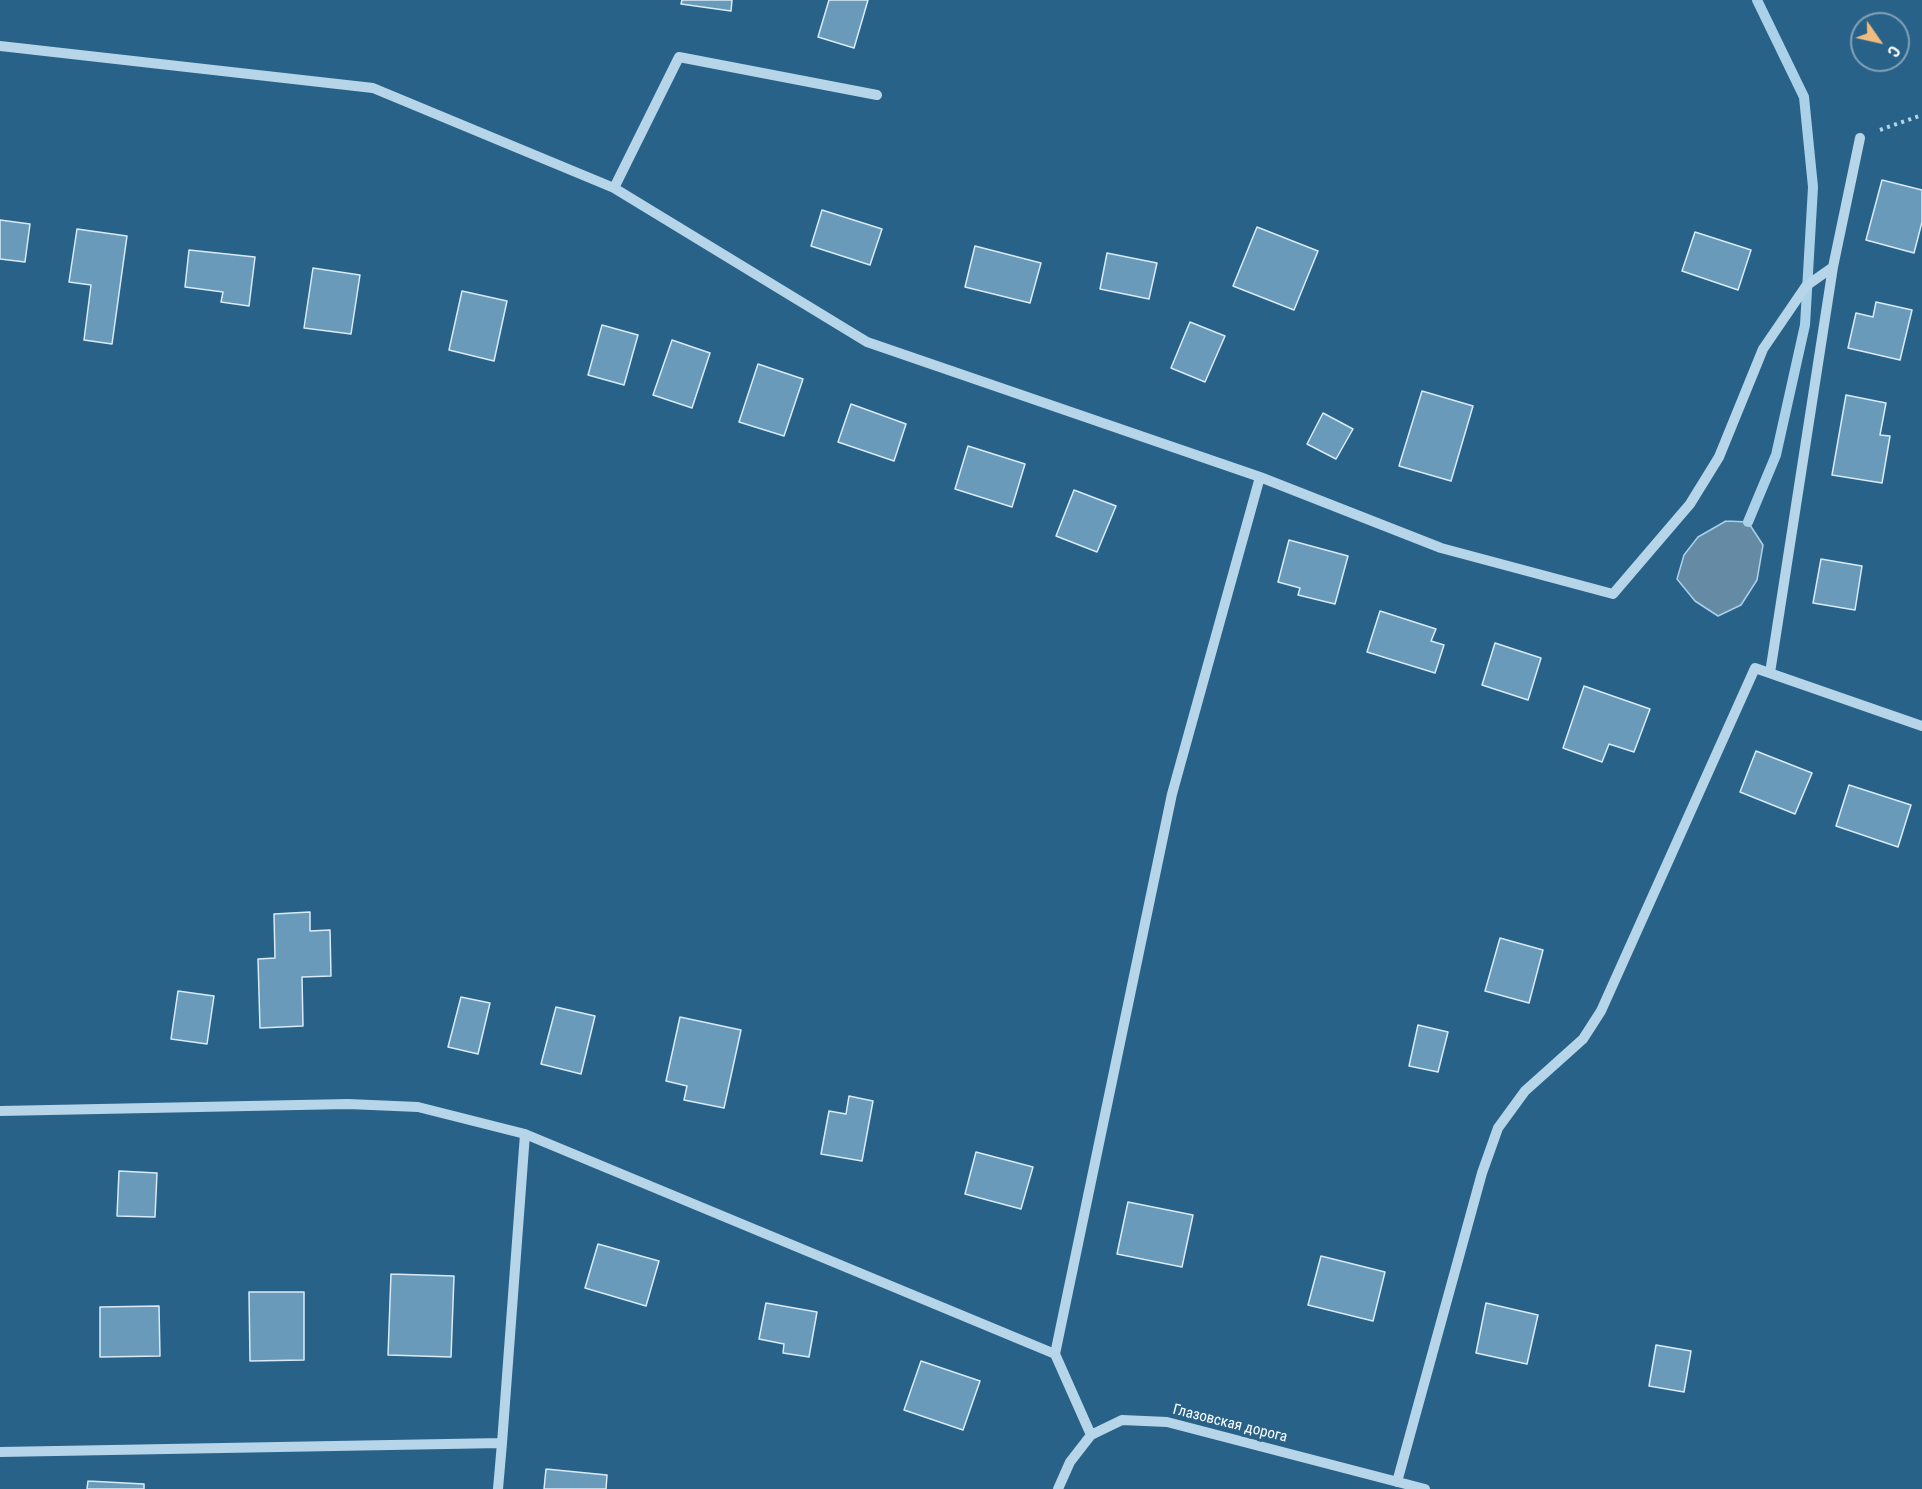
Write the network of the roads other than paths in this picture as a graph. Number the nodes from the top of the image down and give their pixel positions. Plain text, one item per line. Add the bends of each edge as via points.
1 (0, 46) edge
2 (877, 95) dead end
3 (1860, 138) road end
4 (614, 188) junction
5 (1833, 267) junction
6 (1260, 477) junction
7 (1770, 673) junction
8 (1922, 726) edge
9 (0, 1111) edge
10 (525, 1134) junction
11 (1055, 1354) junction
12 (1091, 1435) junction
13 (502, 1443) junction
14 (0, 1452) edge
15 (1397, 1482) junction
16 (498, 1489) edge
17 (1058, 1489) edge
18 (1425, 1489) edge

1 - 4 street via 373,88
2 - 4 street via 680,57
3 - 5 street
4 - 6 street via 867,342
5 - 6 street via 1806,286 1763,350 1719,457 1690,504 1613,594 1442,548
5 - 7 street
6 - 11 street via 1172,795
7 - 8 street
7 - 15 street via 1755,668 1601,1011 1583,1039 1525,1091 1498,1128 1482,1173
9 - 10 street via 348,1104 418,1107
10 - 11 street
10 - 13 street
11 - 12 street
12 - 15 street, Глазовская дорога via 1122,1420 1167,1422
12 - 17 street, Глазовская дорога via 1070,1462
13 - 14 street
13 - 16 street
15 - 18 street, Глазовская дорога

